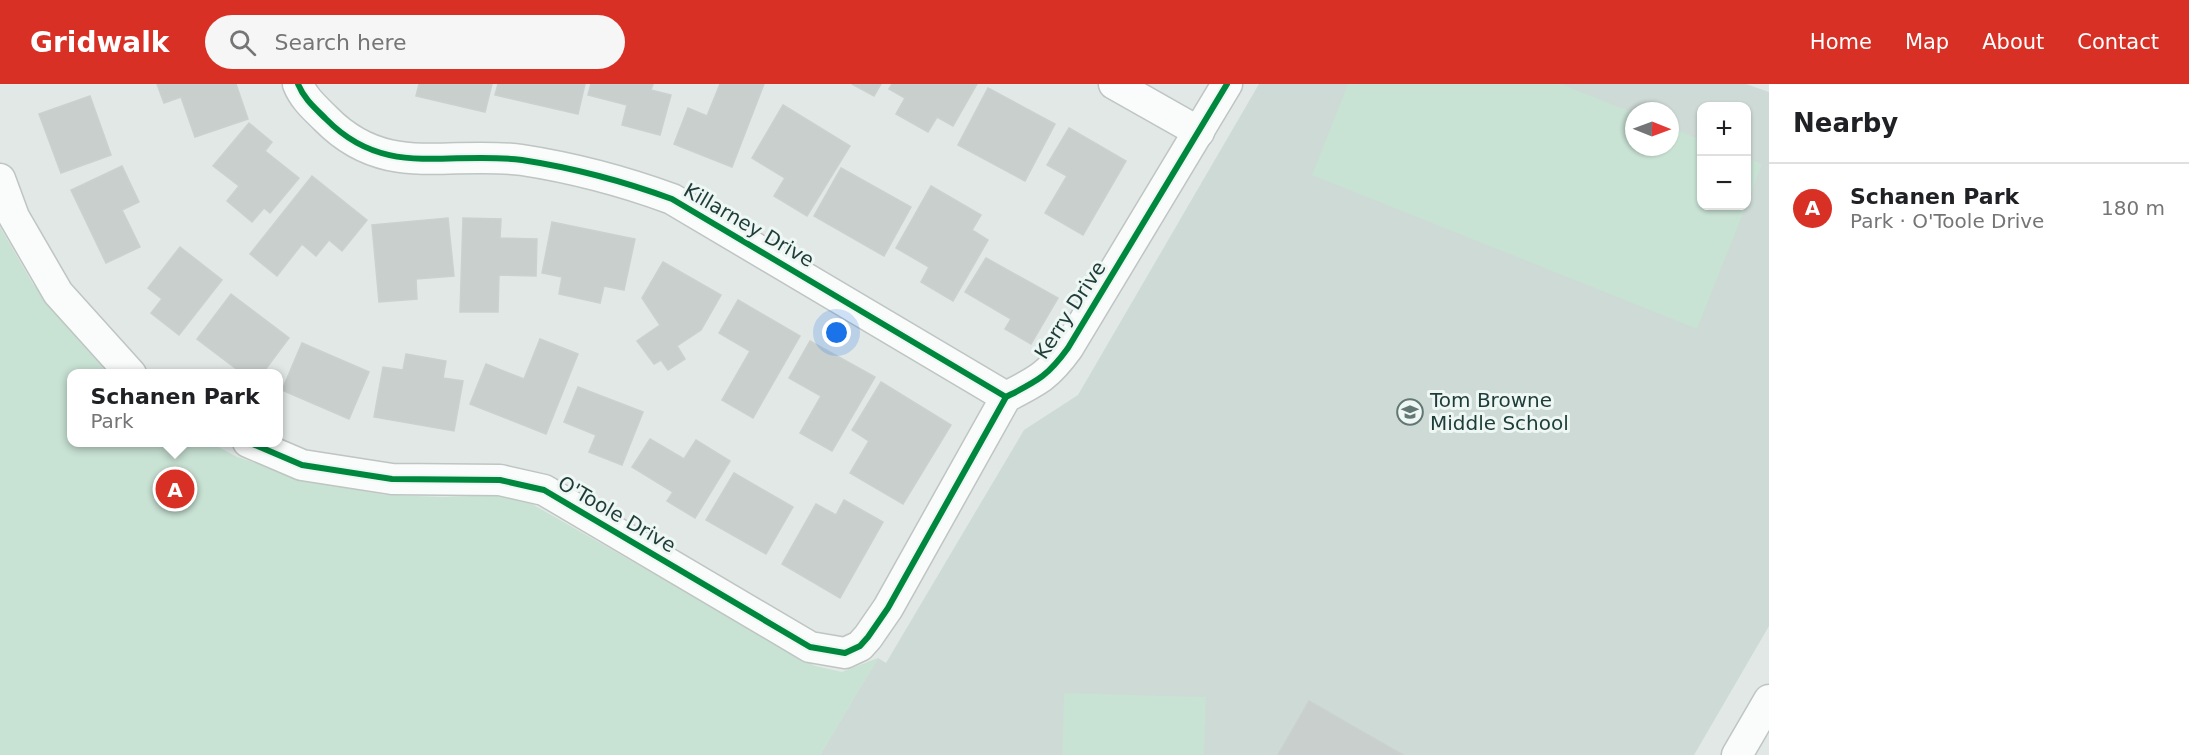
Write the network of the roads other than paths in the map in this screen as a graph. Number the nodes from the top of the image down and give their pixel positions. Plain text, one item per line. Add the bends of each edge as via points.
1 (298, 84) edge
2 (1114, 84) edge
3 (1227, 84) edge
4 (1199, 132) junction
5 (0, 179) edge
6 (126, 369) edge
7 (1006, 396) junction
8 (260, 447) edge
9 (1769, 700) edge
10 (1737, 755) edge

1 - 7 street, Killarney Drive via 302,96 337,130 359,145 387,156 518,160 624,182 672,199
2 - 4 street
3 - 4 street, Kerry Drive
4 - 7 street, Kerry Drive via 1052,370
5 - 6 street via 14,217 58,293
7 - 8 street, O'Toole Drive via 888,608 860,646 845,653 810,647 544,490 500,480 392,479 302,465
9 - 10 street

